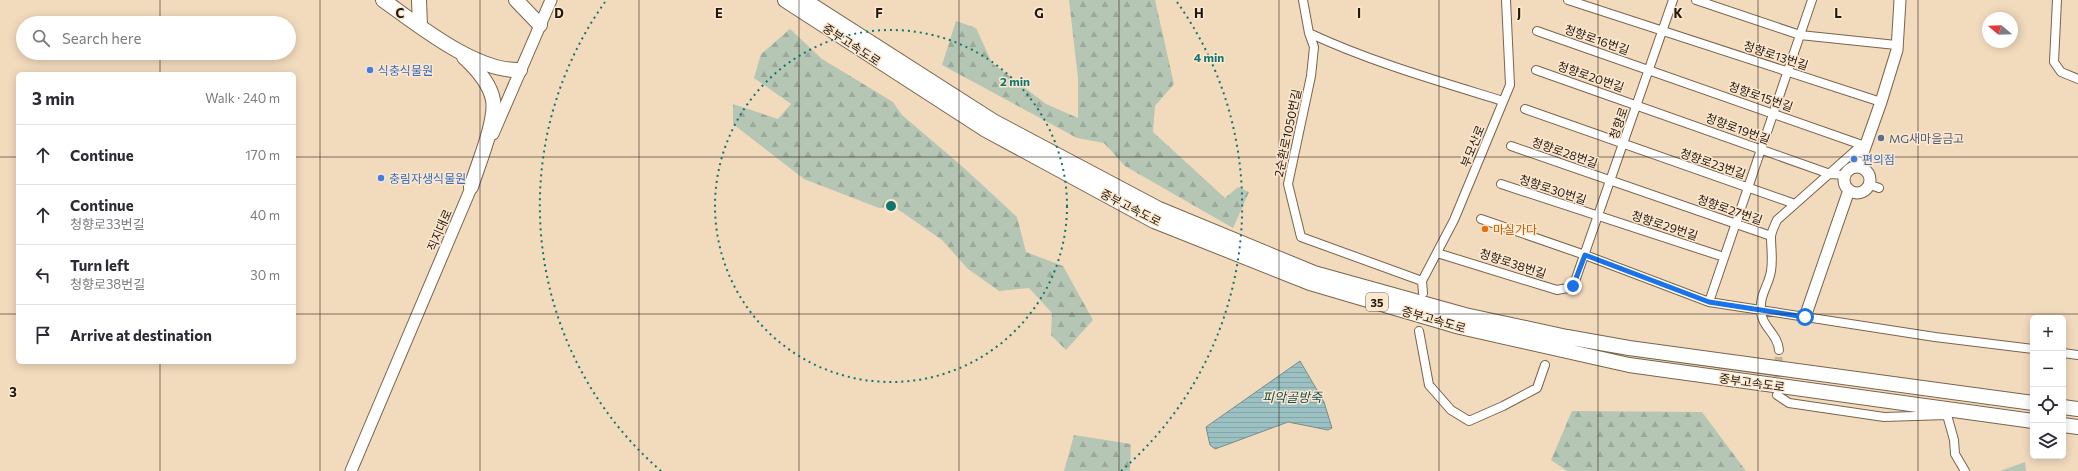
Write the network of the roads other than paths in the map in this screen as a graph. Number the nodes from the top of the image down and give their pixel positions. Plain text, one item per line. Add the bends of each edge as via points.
1 (383, 0) edge
2 (419, 0) edge
3 (516, 0) edge
4 (551, 0) edge
5 (784, 0) edge
6 (804, 0) edge
7 (1303, 0) edge
8 (1506, 0) edge
9 (1568, 0) edge
10 (1673, 0) edge
11 (1696, 0) edge
12 (1812, 0) edge
13 (1900, 0) edge
14 (2057, 0) edge
15 (540, 25) junction
16 (420, 26) junction
17 (1537, 31) dead end
18 (1662, 31) junction
19 (1309, 33) junction
20 (1800, 35) junction
21 (1896, 45) junction
22 (458, 51) junction
23 (520, 70) junction
24 (1536, 70) dead end
25 (1649, 70) junction
26 (1788, 71) junction
27 (2078, 79) edge
28 (1503, 101) junction
29 (1881, 102) junction
30 (1637, 105) junction
31 (1525, 109) dead end
32 (1773, 113) junction
33 (1624, 144) junction
34 (1511, 146) dead end
35 (1865, 146) junction
36 (1761, 149) junction
37 (1858, 167) junction
38 (1830, 174) junction
39 (1845, 175) junction
40 (1611, 181) junction
41 (1501, 184) dead end
42 (471, 187) junction
43 (1748, 188) junction
44 (1849, 190) junction
45 (1795, 204) junction
46 (1599, 216) junction
47 (1481, 219) dead end
48 (1736, 224) junction
49 (1771, 236) junction
50 (1437, 253) junction
51 (1585, 255) junction
52 (1724, 257) junction
53 (1422, 281) junction
54 (1423, 293) dead end
55 (1709, 302) junction
56 (1761, 310) junction
57 (1805, 317) junction
58 (1420, 331) dead end
59 (2030, 349) edge
60 (1779, 350) tunnel mouth
61 (2066, 353) edge
62 (2078, 355) edge
63 (1545, 365) dead end
64 (1777, 395) dead end
65 (2030, 403) edge
66 (2066, 407) edge
67 (2078, 409) edge
68 (2030, 421) edge
69 (2066, 426) edge
70 (2078, 428) edge
71 (351, 471) edge
72 (1965, 471) edge

1 - 16 highway
2 - 16 highway
3 - 15 highway
4 - 15 main road, 직지대로
5 - 68 highway, 중부고속도로 / 35 via 986,130 1154,221 1310,283 1460,327 1629,365
6 - 65 highway, 중부고속도로 / 35 via 992,121 1159,209 1314,273 1465,315 1568,337 1629,348
7 - 19 street, 2순환로1050번길
8 - 28 street, 부모산로 via 1510,85
9 - 18 street, 청향로13번길
10 - 18 street, 청향로
11 - 20 street
12 - 20 street
13 - 21 main road
14 - 27 street via 2054,62 2061,72
15 - 23 main road, 직지대로
16 - 22 highway
17 - 25 street, 청향로16번길
18 - 25 street, 청향로
18 - 26 street, 청향로13번길
19 - 28 street via 1336,46 1420,76
19 - 53 street, 2순환로1050번길 via 1314,47 1311,76 1288,184 1301,237
20 - 21 street
20 - 26 street
21 - 29 main road
22 - 23 highway via 499,69
22 - 42 highway via 484,80 494,101 492,119
23 - 42 main road, 직지대로
24 - 30 street, 청향로20번길
25 - 30 street, 청향로
25 - 32 street, 청향로15번길
26 - 29 street, 청향로13번길
26 - 32 street
28 - 50 street, 부모산로
29 - 35 main road
30 - 33 street, 청향로
30 - 36 street, 청향로19번길
31 - 33 street, 청향로23번길
32 - 35 street, 청향로15번길
32 - 36 street
33 - 40 street, 청향로
33 - 43 street, 청향로23번길
34 - 40 street, 청향로28번길
35 - 37 main road
35 - 38 street via 1856,150
36 - 38 street, 청향로19번길
36 - 43 street
37 - 39 main road via 1848,170
37 - 44 main road via 1867,172 1874,186 1859,192
38 - 39 street, 청향로19번길
38 - 45 street
39 - 44 main road via 1845,185
40 - 46 street, 청향로
40 - 48 street, 청향로27번길
41 - 46 street, 청향로30번길
42 - 71 main road, 직지대로
43 - 45 street, 청향로23번길
43 - 48 street
44 - 57 main road
45 - 49 street via 1777,220
46 - 51 street, 청향로
46 - 52 street, 청향로29번길
47 - 51 street
48 - 49 street, 청향로27번길
48 - 52 street
49 - 56 street, 청향로27번길 via 1773,253
50 - 51 street, 청향로38번길 via 1557,290 1573,286
50 - 53 street, 부모산로
51 - 55 street
52 - 55 street
53 - 54 street
55 - 56 street
56 - 57 street
56 - 60 street, 청향로27번길 via 1768,328 1778,342
57 - 59 street via 1935,338
58 - 63 street via 1429,385 1451,410 1469,421 1537,388
61 - 62 street
64 - 72 street via 1789,402 1884,417 1947,415 1955,454
66 - 67 highway
69 - 70 highway

